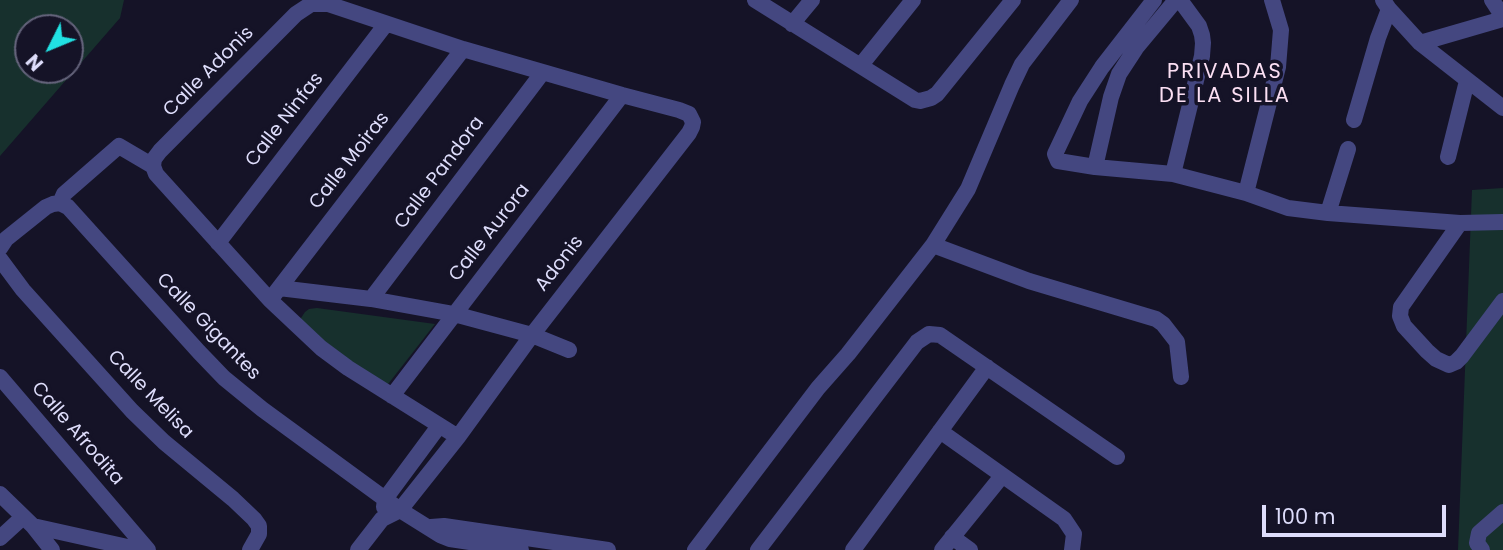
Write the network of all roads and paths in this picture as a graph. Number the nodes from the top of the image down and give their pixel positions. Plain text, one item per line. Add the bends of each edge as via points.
1 (755, 0) edge
2 (812, 0) edge
3 (913, 0) edge
4 (1013, 0) edge
5 (1072, 0) edge
6 (1154, 0) edge
7 (1178, 0) edge
8 (1272, 0) edge
9 (1492, 0) edge
10 (1386, 5) edge
11 (1503, 18) edge
12 (386, 24) junction
13 (792, 24) junction
14 (1420, 43) junction
15 (463, 48) junction
16 (861, 65) junction
17 (542, 72) junction
18 (1467, 80) junction
19 (622, 95) junction
20 (1503, 108) edge
21 (691, 117) joint
22 (1354, 120) dead end
23 (1348, 149) dead end
24 (1448, 158) dead end
25 (153, 166) junction
26 (1095, 167) junction
27 (1173, 174) junction
28 (1246, 193) junction
29 (64, 205) junction
30 (1328, 213) junction
31 (1503, 222) edge
32 (1460, 223) junction
33 (218, 243) junction
34 (933, 245) junction
35 (0, 248) edge
36 (0, 259) edge
37 (6, 281) edge
38 (275, 294) junction
39 (371, 299) junction
40 (1503, 301) edge
41 (454, 314) junction
42 (532, 335) junction
43 (569, 350) dead end
44 (987, 368) junction
45 (0, 377) edge
46 (1181, 377) dead end
47 (392, 396) junction
48 (439, 426) junction
49 (940, 431) junction
50 (458, 437) junction
51 (1117, 457) dead end
52 (1002, 476) junction
53 (385, 499) junction
54 (2, 501) edge
55 (400, 510) junction
56 (1503, 512) edge
57 (121, 518) junction
58 (382, 519) junction
59 (28, 522) junction
60 (429, 527) junction
61 (0, 538) edge
62 (101, 540) junction
63 (947, 544) edge
64 (52, 550) edge
65 (141, 550) edge
66 (148, 550) edge
67 (250, 550) edge
68 (358, 550) edge
69 (521, 550) edge
70 (608, 550) edge
71 (695, 550) edge
72 (758, 550) edge
73 (853, 550) edge
74 (970, 550) edge
75 (1072, 550) edge
76 (1482, 550) edge

1 - 13 street
2 - 13 street
3 - 16 street
4 - 16 street via 937,94 926,100 915,100
5 - 34 street via 1023,64 968,189
6 - 26 street via 1086,91 1055,154 1062,163
7 - 26 street via 1119,74
7 - 27 street via 1199,26 1203,43
8 - 28 street via 1281,30 1279,67
9 - 11 street
10 - 14 street
10 - 22 street
11 - 14 street
12 - 15 street, Calle Adonis
12 - 25 street, Calle Adonis via 328,4 311,4 160,151
12 - 33 street, Calle Ninfas
13 - 16 street
14 - 18 street
15 - 17 street, Calle Adonis
15 - 38 street, Calle Moiras
17 - 19 street, Calle Adonis
17 - 39 street, Calle Pandora
18 - 20 street
18 - 24 street
19 - 21 street, Calle Adonis
19 - 41 street, Calle Aurora
21 - 42 street, Adonis via 689,134
23 - 30 street
25 - 29 street via 119,146 64,194
25 - 33 street
26 - 27 street
27 - 28 street
28 - 30 street via 1288,208
29 - 35 street via 46,207
29 - 53 street, Calle Gigantes via 224,378
30 - 32 street
31 - 32 street
32 - 40 street via 1401,307 1404,326 1436,359 1449,365 1462,356
33 - 38 street
34 - 46 street via 1029,281 1156,320 1177,342
34 - 71 street
36 - 37 street
37 - 67 street, Calle Melisa via 164,442 249,513 258,526
38 - 39 street
38 - 47 street via 321,348
39 - 41 street
41 - 42 street
41 - 47 street, Calle Aurora
42 - 43 street
42 - 50 street, Adonis
44 - 49 street
44 - 51 street
44 - 72 street via 940,335 929,334 917,342
45 - 57 street, Calle Afrodita
47 - 48 street
48 - 50 street
48 - 53 street
49 - 52 street
49 - 73 street
50 - 55 street, Adonis
52 - 63 street
52 - 75 street via 1064,519 1073,534
53 - 55 street, Calle Gigantes
53 - 58 street
54 - 59 street
55 - 58 street
55 - 60 street, Calle Gigantes
56 - 76 street via 1479,533 1477,543
57 - 62 street
57 - 66 street, Calle Afrodita
58 - 68 street
59 - 61 street
59 - 62 street
59 - 64 street
60 - 69 street, Calle Gigantes via 450,539
60 - 70 street
62 - 65 street
63 - 74 street

